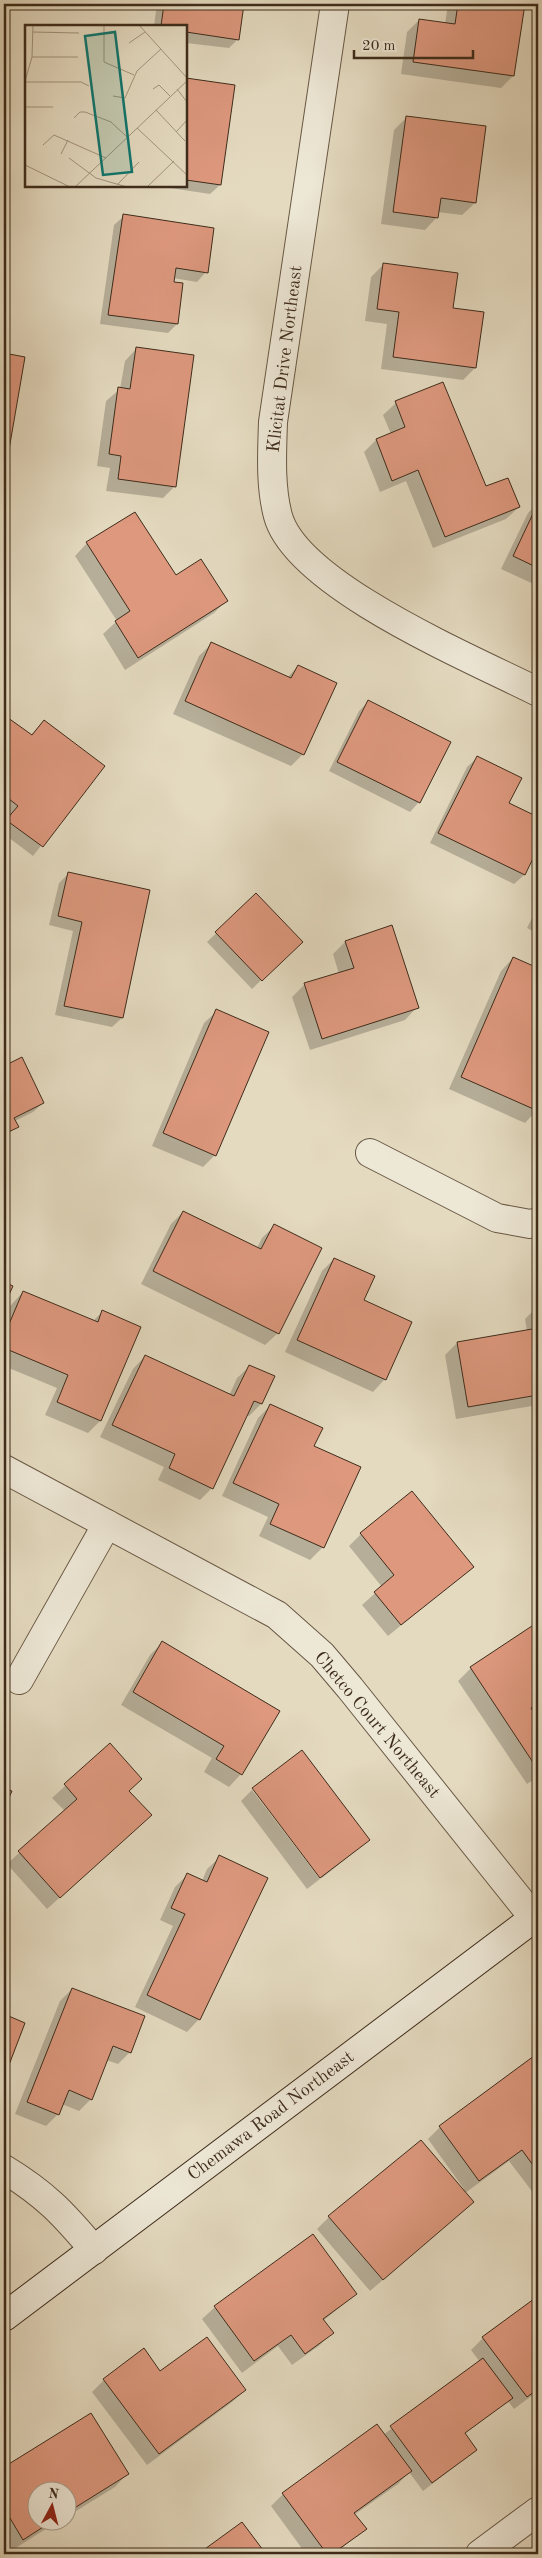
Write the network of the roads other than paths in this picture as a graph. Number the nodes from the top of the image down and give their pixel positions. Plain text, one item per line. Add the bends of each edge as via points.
1 (335, 4) edge
2 (538, 692) edge
3 (370, 1153) dead end
4 (538, 1222) edge
5 (4, 1469) edge
6 (107, 1524) junction
7 (19, 1680) dead end
8 (536, 1917) edge
9 (4, 2170) edge
10 (94, 2250) junction
11 (4, 2317) edge
12 (538, 2511) edge
13 (480, 2554) edge

1 - 2 street, Klicitat Drive Northeast via 273,422 272,474 278,518 297,551 332,582 392,618
3 - 4 street via 497,1218 530,1224
5 - 6 street, Chetco Court Northeast
6 - 7 street
6 - 8 street, Chetco Court Northeast via 276,1615 322,1655
8 - 10 street, Chemawa Road Northeast
9 - 10 street via 34,2188 59,2209
10 - 11 street, Chemawa Road Northeast
12 - 13 street

